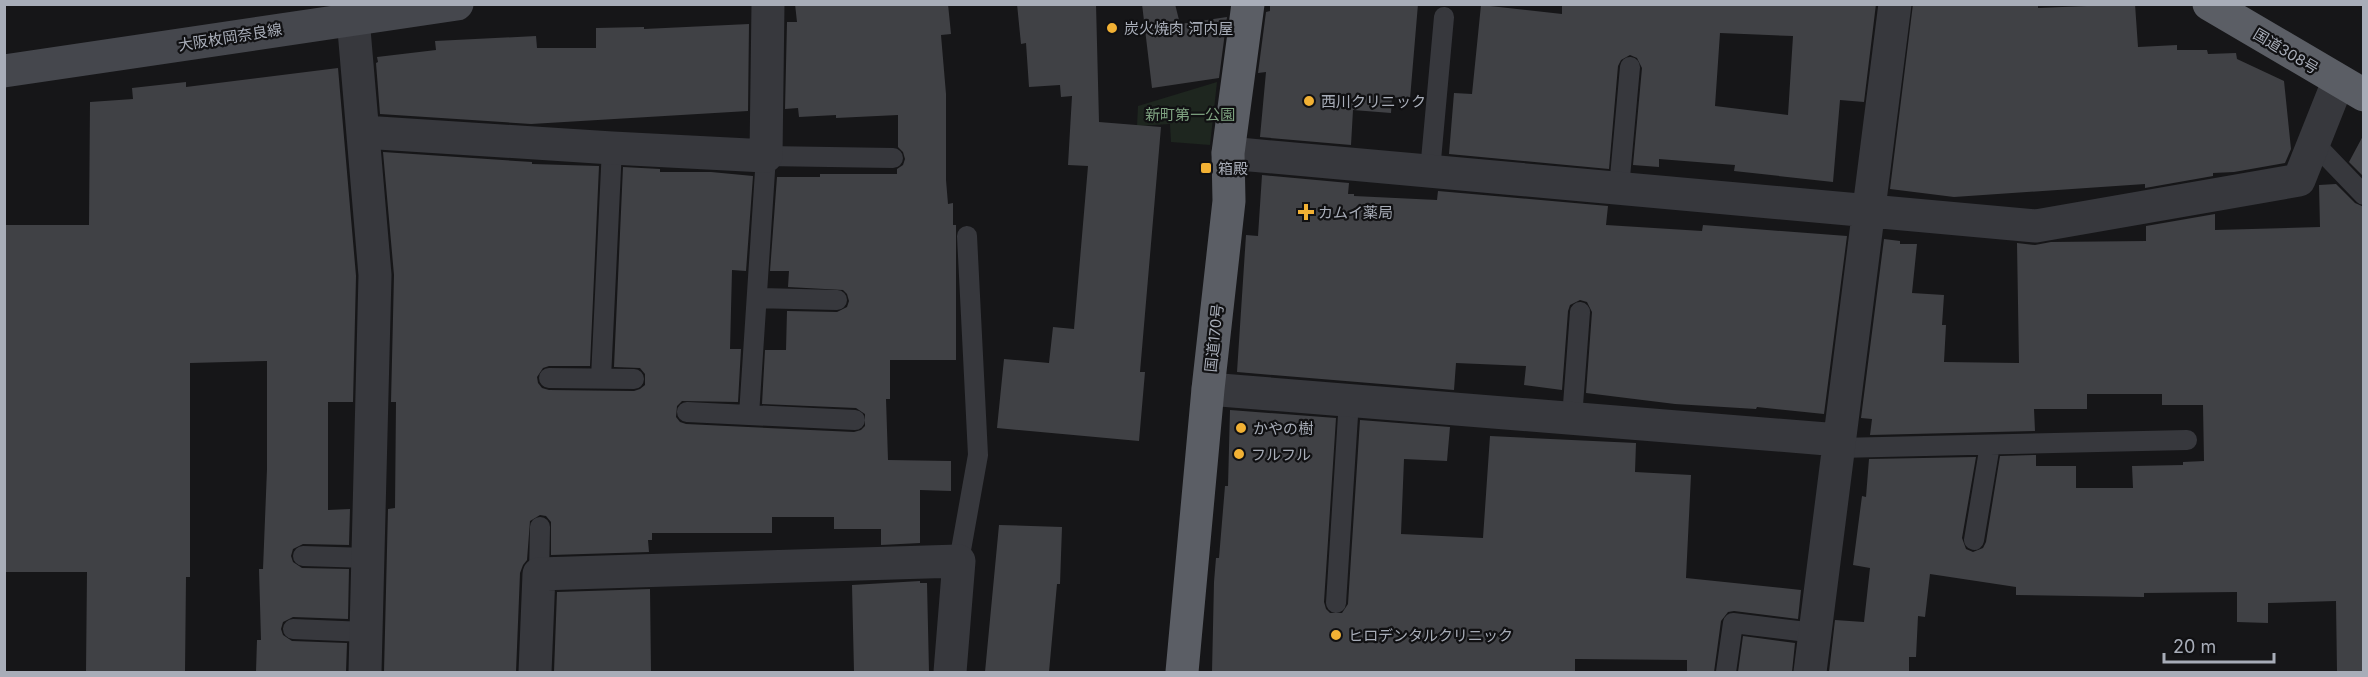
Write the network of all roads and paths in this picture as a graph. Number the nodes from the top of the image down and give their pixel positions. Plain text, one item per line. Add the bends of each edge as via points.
1 (457, 4) edge
2 (768, 4) edge
3 (1248, 4) edge
4 (1895, 4) edge
5 (2209, 4) edge
6 (353, 11) edge
7 (1444, 17) dead end
8 (1630, 67) dead end
9 (4, 71) edge
10 (2351, 89) edge
11 (363, 132) junction
12 (2314, 143) junction
13 (612, 148) junction
14 (1228, 153) junction
15 (766, 156) junction
16 (893, 158) dead end
17 (1430, 171) junction
18 (1619, 188) junction
19 (2364, 195) edge
20 (1869, 211) junction
21 (967, 236) dead end
22 (757, 298) junction
23 (837, 300) dead end
24 (1580, 312) dead end
25 (549, 378) dead end
26 (602, 378) junction
27 (634, 379) dead end
28 (1208, 389) junction
29 (1349, 400) junction
30 (687, 412) dead end
31 (749, 415) junction
32 (1572, 418) junction
33 (855, 420) dead end
34 (2187, 440) dead end
35 (1839, 444) junction
36 (1990, 444) junction
37 (540, 527) dead end
38 (1974, 540) dead end
39 (303, 556) dead end
40 (368, 558) junction
41 (959, 561) junction
42 (539, 573) junction
43 (1336, 603) dead end
44 (293, 629) dead end
45 (366, 632) junction
46 (1815, 633) junction
47 (365, 672) edge
48 (535, 672) edge
49 (950, 672) edge
50 (1182, 672) edge
51 (1726, 672) edge
52 (1810, 672) edge

1 - 6 main road, 大阪枚岡奈良線
2 - 15 street
3 - 14 highway, 国道170号
4 - 20 street
5 - 10 highway, 国道308号
6 - 9 main road, 大阪枚岡奈良線
6 - 11 street
7 - 17 lane
8 - 18 lane
10 - 12 street
11 - 13 street
11 - 40 street via 375,275
12 - 19 lane
12 - 20 street via 2299,180 2036,226
13 - 15 street
13 - 26 lane
14 - 17 street
14 - 28 highway, 国道170号 via 1229,201
15 - 16 lane
15 - 22 lane
17 - 18 street
18 - 20 street
20 - 35 street
21 - 41 lane via 978,455
22 - 23 lane
22 - 31 lane
24 - 32 lane
25 - 26 lane
26 - 27 lane
28 - 29 street
28 - 50 highway, 国道170号
29 - 32 street
29 - 43 lane
30 - 31 lane
31 - 33 lane
32 - 35 street
34 - 36 lane
35 - 36 lane
35 - 46 street
36 - 38 lane
37 - 42 lane
39 - 40 lane
40 - 45 street
41 - 42 street
41 - 49 street
42 - 48 street
44 - 45 lane
45 - 47 street
46 - 51 lane via 1733,623
46 - 52 street

